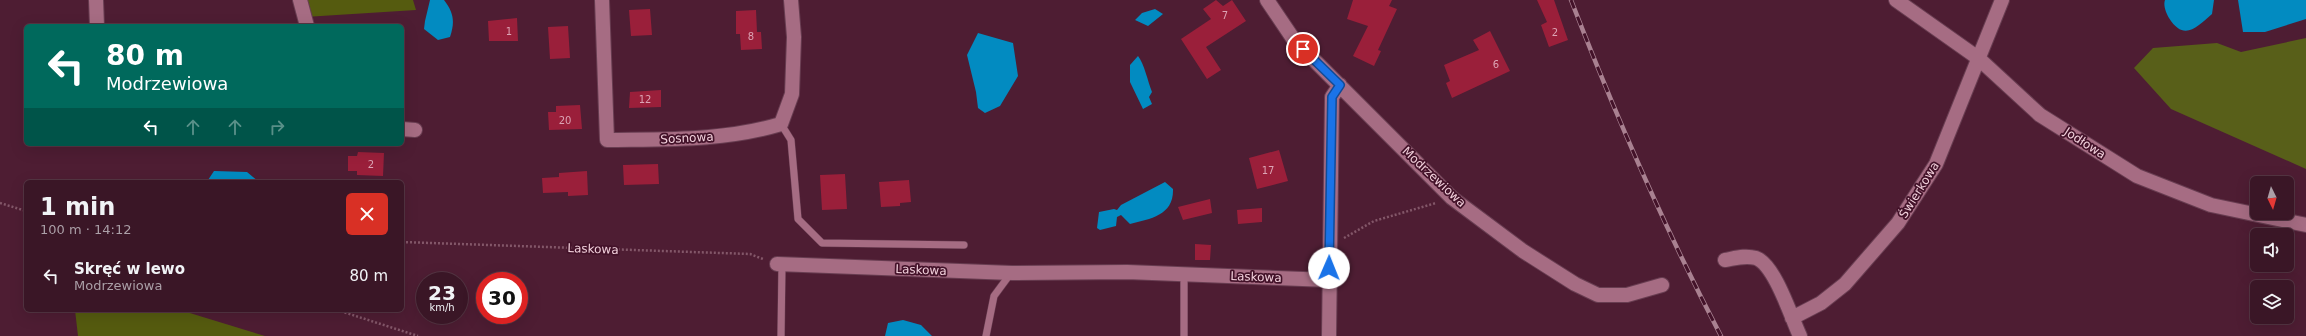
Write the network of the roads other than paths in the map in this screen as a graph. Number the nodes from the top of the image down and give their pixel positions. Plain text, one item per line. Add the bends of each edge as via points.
1 (96, 0) edge
2 (300, 0) edge
3 (602, 0) edge
4 (791, 0) edge
5 (1267, 0) edge
6 (1896, 0) edge
7 (2002, 0) edge
8 (97, 24) edge
9 (306, 24) edge
10 (1978, 58) junction
11 (1340, 85) junction
12 (781, 124) junction
13 (2306, 225) edge
14 (964, 245) dead end
15 (1725, 260) dead end
16 (779, 264) joint
17 (1012, 273) junction
18 (1184, 274) junction
19 (1329, 280) junction
20 (1662, 285) dead end
21 (1792, 318) junction
22 (781, 336) edge
23 (986, 336) edge
24 (1184, 336) edge
25 (1329, 336) edge
26 (1800, 336) edge

1 - 8 street
2 - 9 street
3 - 12 street, Sosnowa via 607,140 707,139
4 - 12 street via 794,37 792,94
5 - 11 street, Modrzewiowa via 1294,40
6 - 10 street, Jodłowa
7 - 10 street, Świerkowa
10 - 13 street, Jodłowa via 2040,115 2137,176 2211,205
10 - 21 street, Świerkowa via 1936,164 1898,223 1845,284 1821,303
11 - 19 street via 1332,97
11 - 20 street, Modrzewiowa via 1452,198 1523,251 1575,284 1598,295 1627,295
12 - 14 lane via 791,140 798,219 822,243
15 - 21 street via 1741,256 1757,259 1770,268
16 - 17 street, Laskowa
16 - 22 lane
17 - 18 street, Laskowa
17 - 23 lane via 994,296
18 - 19 street, Laskowa
18 - 24 lane
19 - 25 street
21 - 26 street

